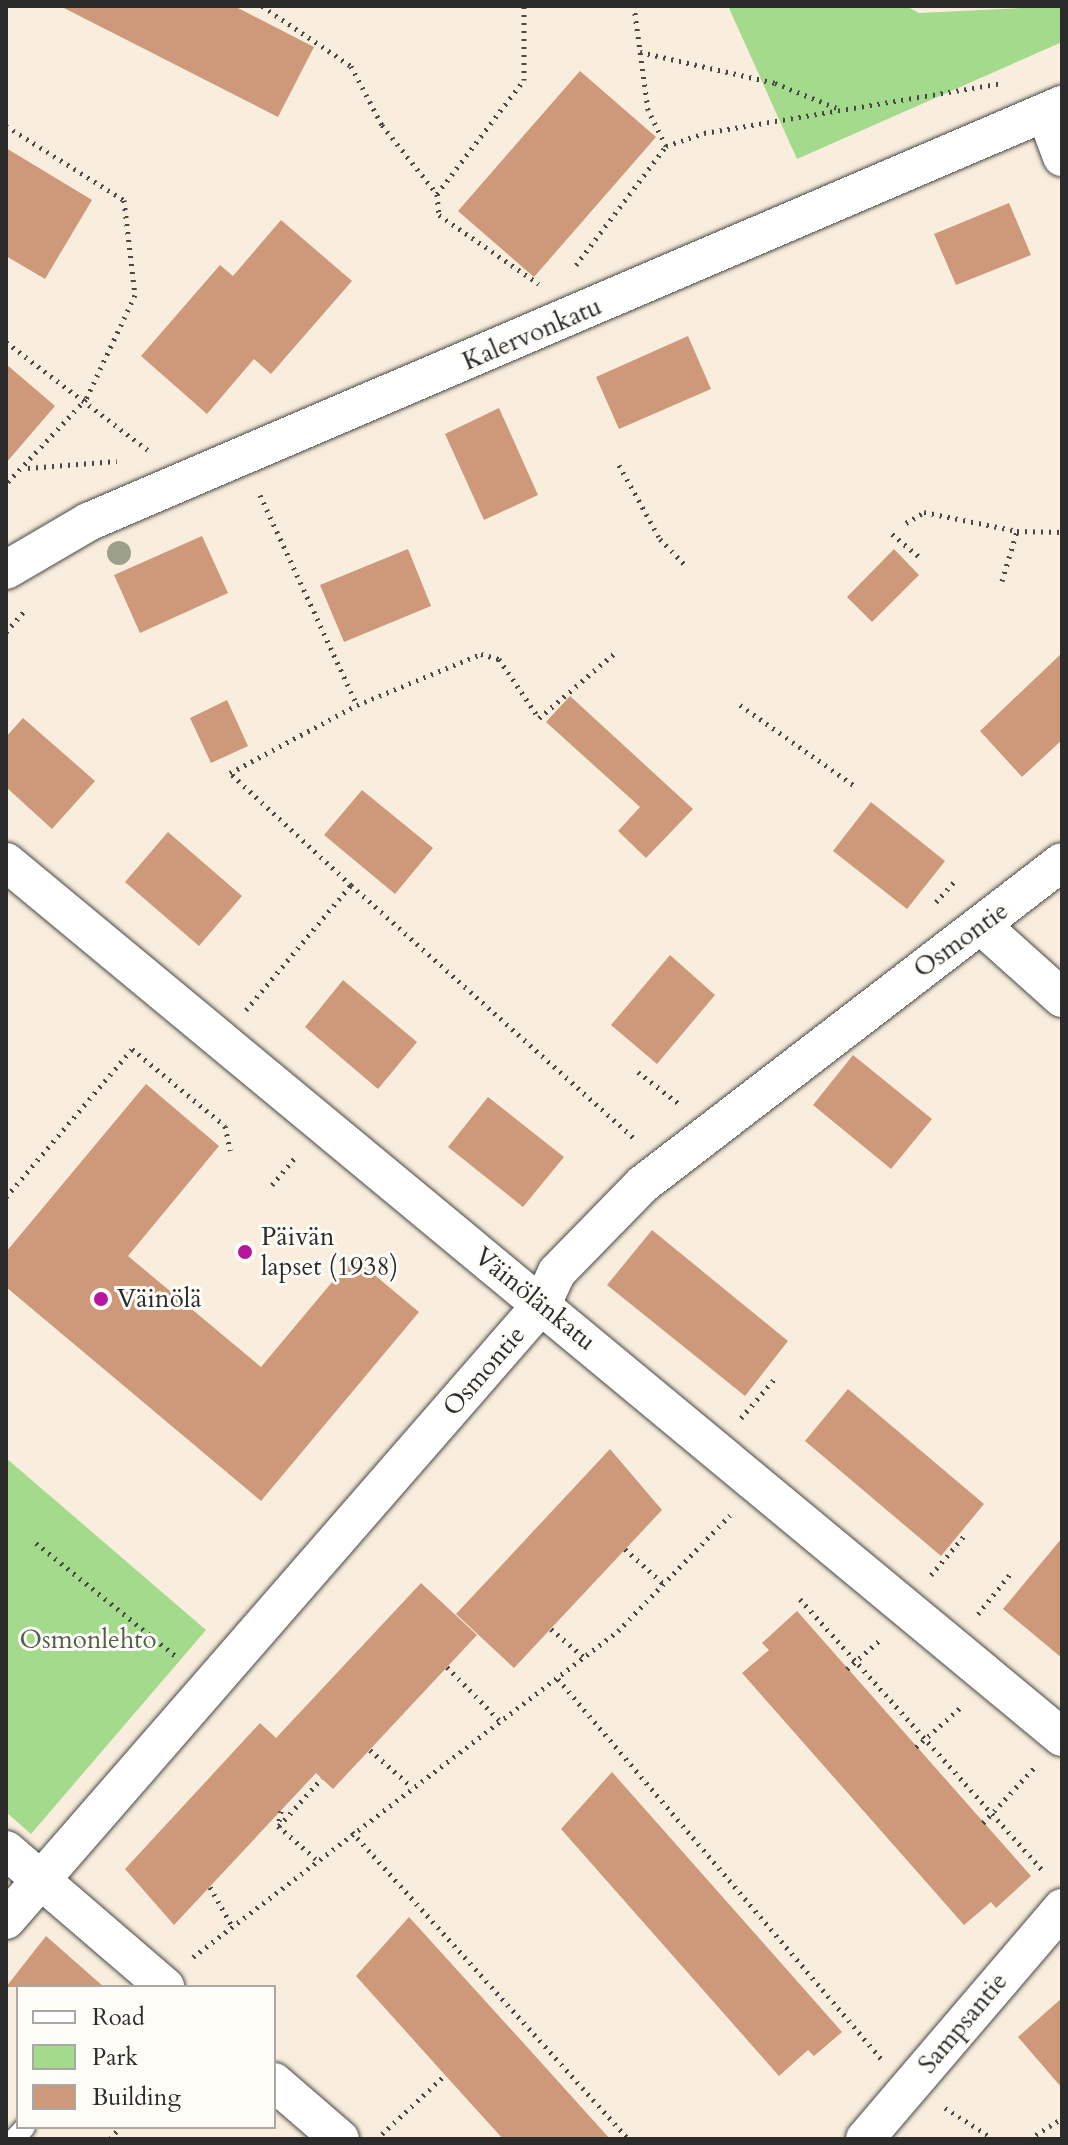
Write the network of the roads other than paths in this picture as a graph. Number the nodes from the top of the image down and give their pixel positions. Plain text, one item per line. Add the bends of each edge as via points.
1 (1054, 110) edge
2 (1062, 157) edge
3 (6, 570) edge
4 (6, 862) edge
5 (1062, 862) edge
6 (984, 928) junction
7 (1062, 998) edge
8 (542, 1304) junction
9 (1052, 1748) edge
10 (6, 1850) edge
11 (51, 1867) junction
12 (1056, 1894) edge
13 (6, 1920) edge
14 (149, 1982) edge
15 (276, 2084) edge
16 (340, 2139) edge
17 (865, 2139) edge

1 - 2 street
1 - 3 street, Kalervonkatu via 558,305 88,522
4 - 8 street, Väinölänkatu
5 - 6 street, Osmontie
6 - 7 street
6 - 8 street, Osmontie via 871,1004 662,1165 557,1272
8 - 9 street, Väinölänkatu via 757,1483
8 - 11 street, Osmontie
10 - 11 street
11 - 13 street, Osmontie
11 - 14 street
12 - 17 street, Sampsantie via 901,2077
15 - 16 street

